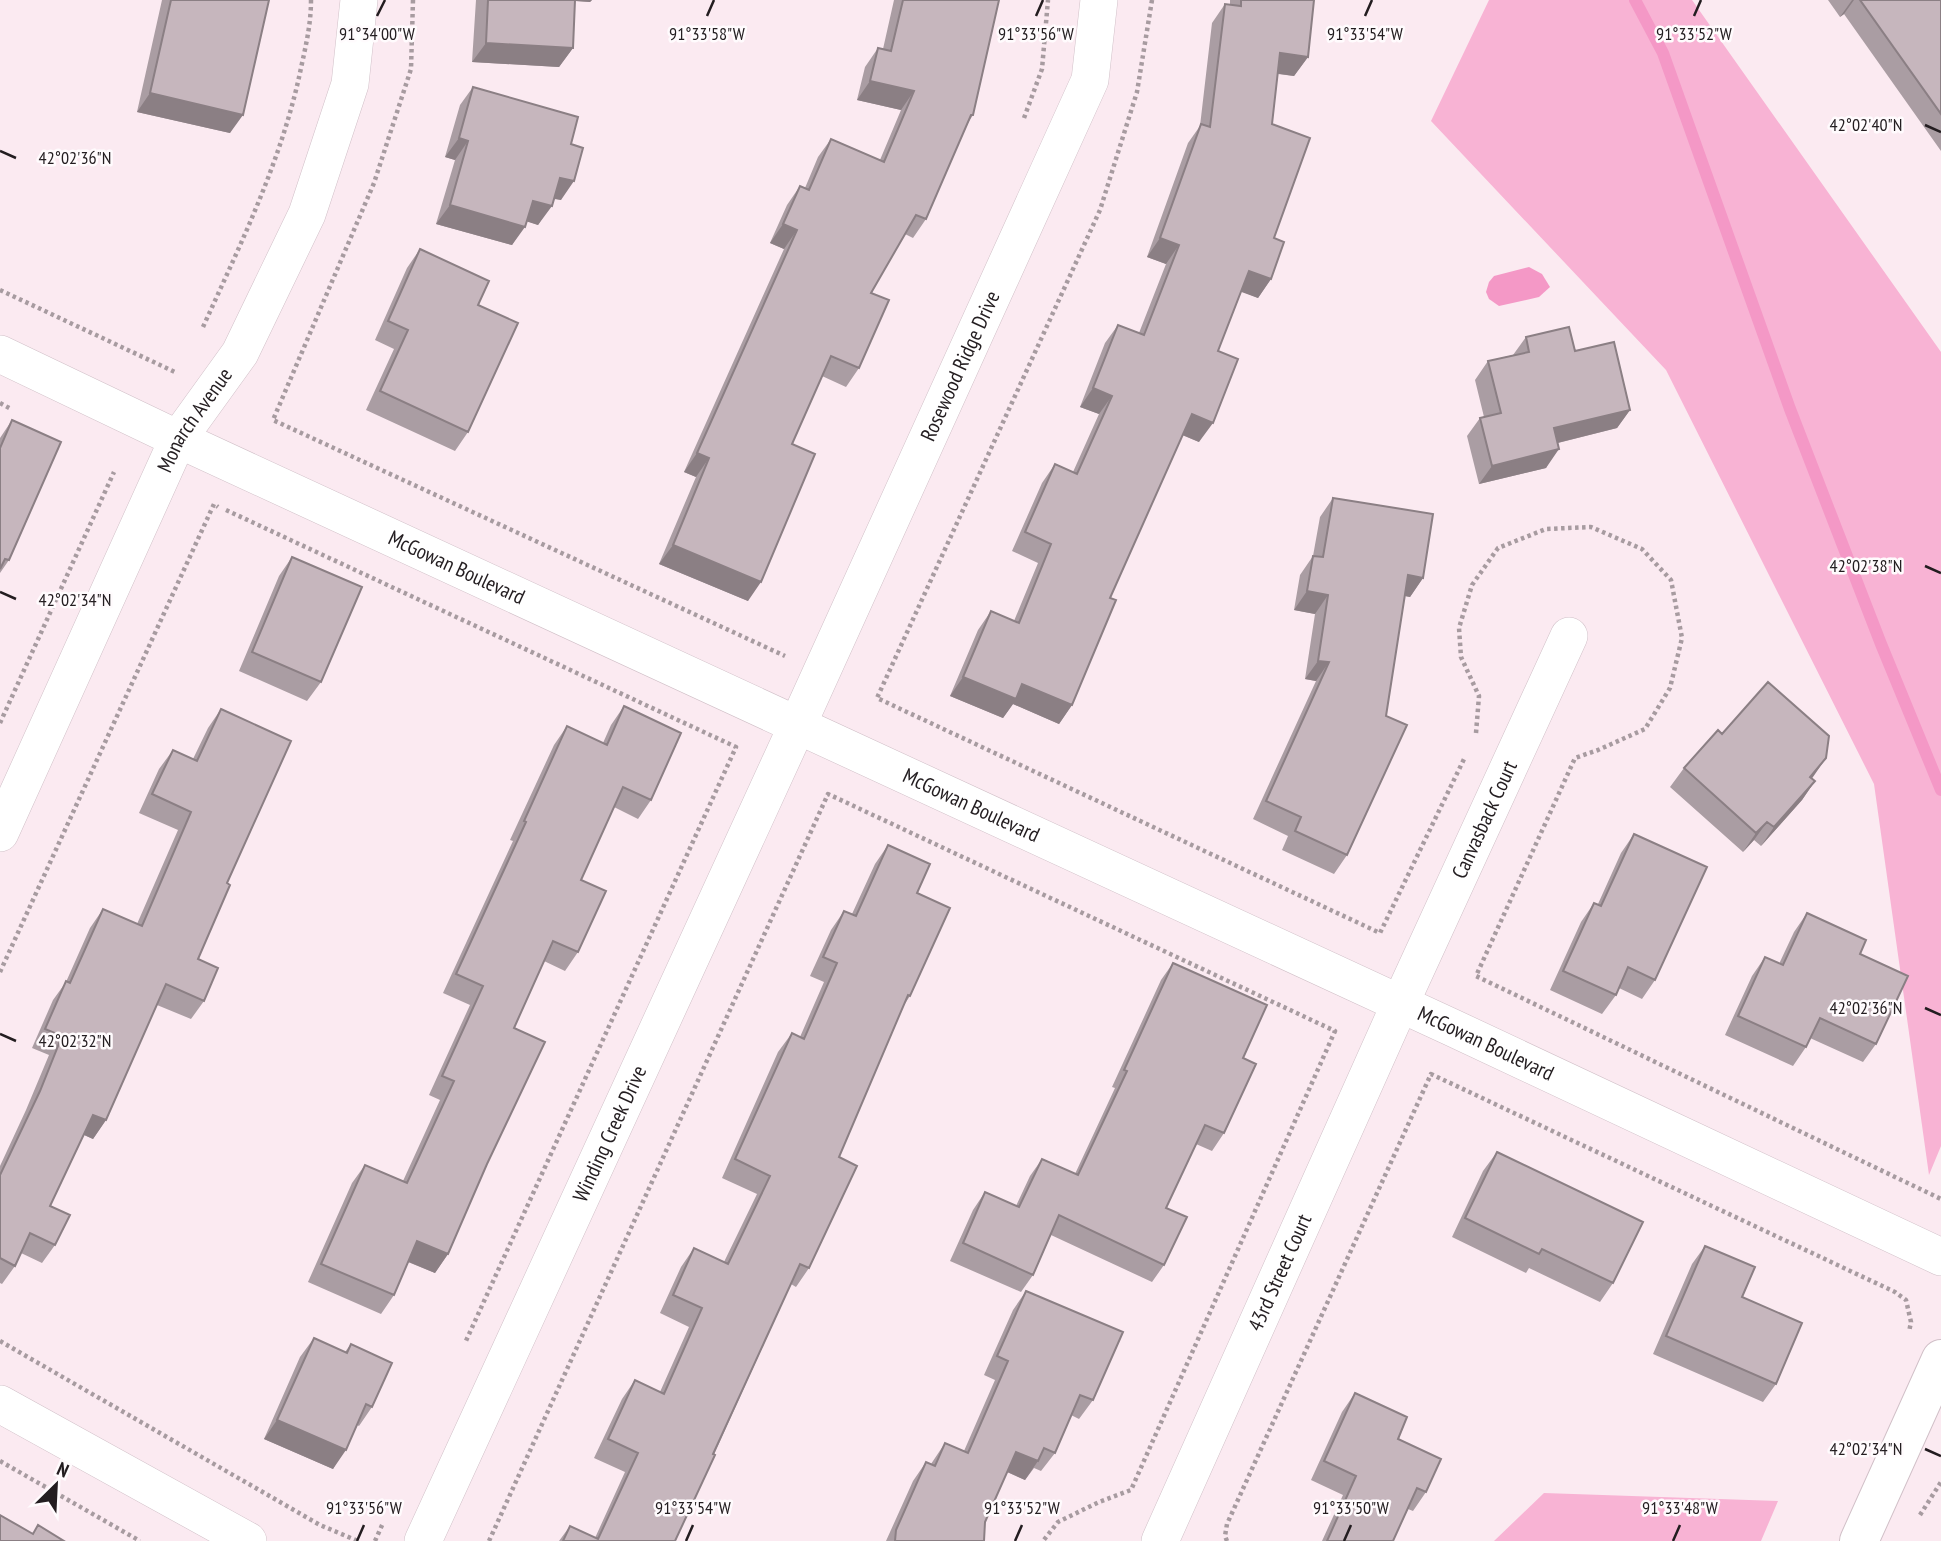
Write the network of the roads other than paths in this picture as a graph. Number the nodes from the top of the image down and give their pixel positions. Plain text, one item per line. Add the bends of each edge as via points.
1 (359, 0) edge
2 (1098, 0) edge
3 (0, 354) edge
4 (178, 439) junction
5 (1569, 636) dead end
6 (797, 726) junction
7 (0, 833) edge
8 (1401, 1004) junction
9 (1941, 1257) edge
10 (1941, 1359) edge
11 (0, 1404) edge
12 (1863, 1532) edge
13 (248, 1541) edge
14 (423, 1541) edge
15 (1160, 1541) edge

1 - 4 street, Monarch Avenue via 350,84 307,214 240,353
2 - 6 street, Rosewood Ridge Drive via 1090,80
3 - 4 street, McGowan Boulevard
4 - 6 street, McGowan Boulevard
4 - 7 street, Monarch Avenue
5 - 8 street, Canvasback Court
6 - 8 street, McGowan Boulevard
6 - 14 street, Winding Creek Drive
8 - 9 street, McGowan Boulevard
8 - 15 street, 43rd Street Court
10 - 12 street
11 - 13 street

